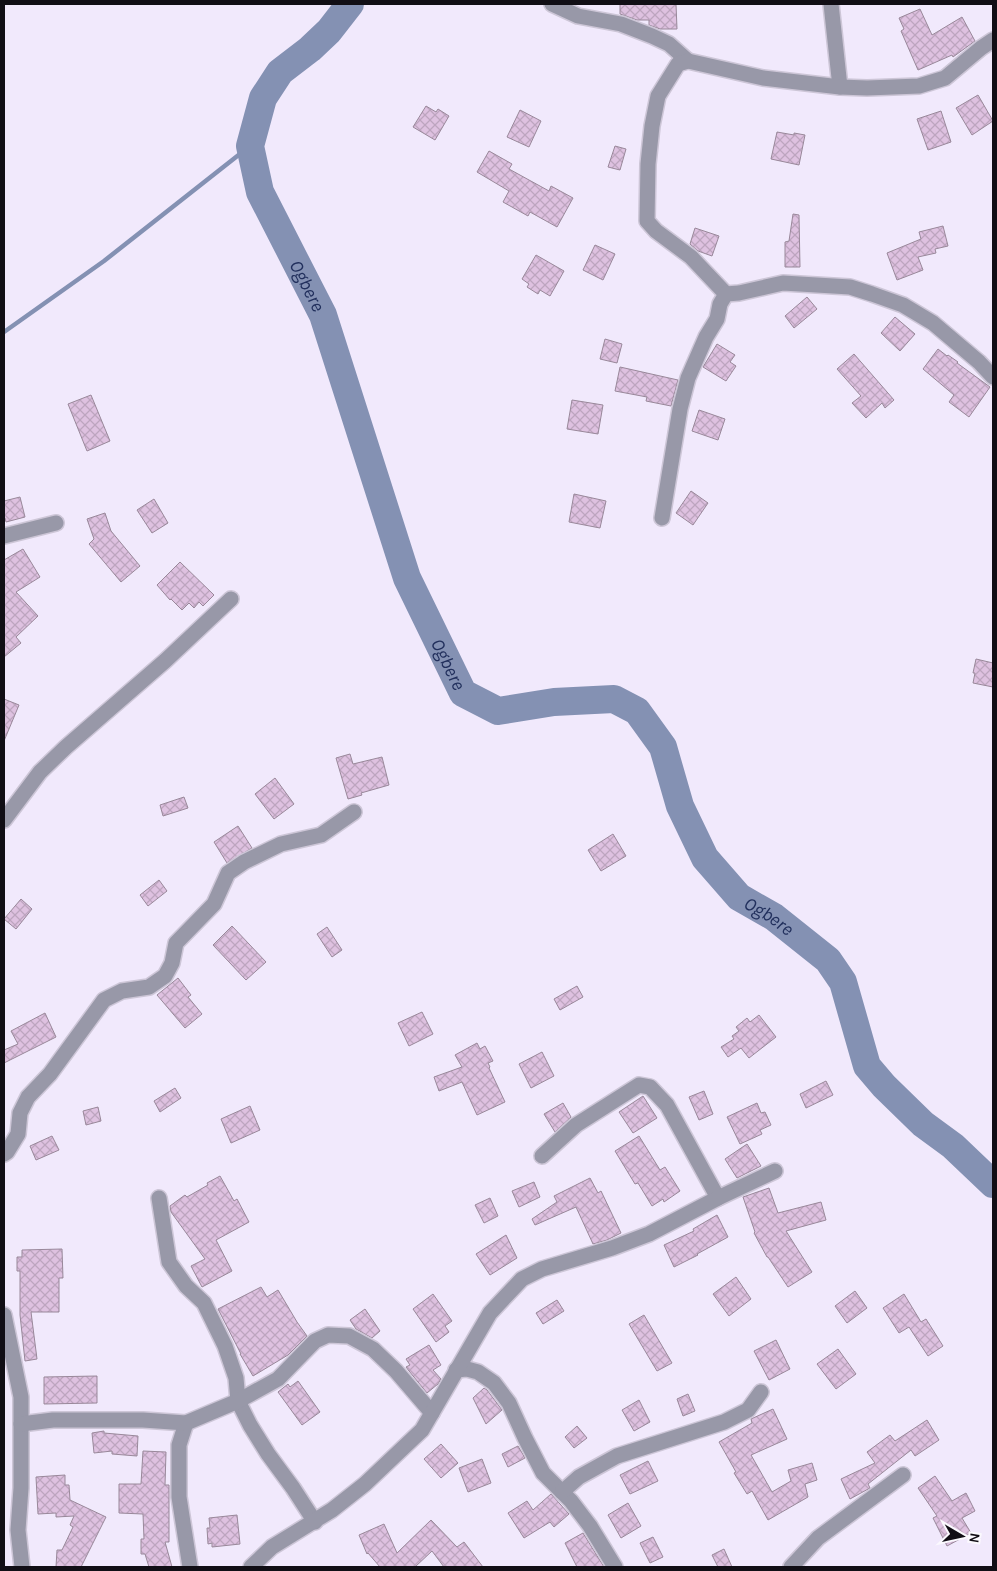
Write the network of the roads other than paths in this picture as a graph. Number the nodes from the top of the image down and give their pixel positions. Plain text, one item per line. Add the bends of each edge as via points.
1 (552, 4) edge
2 (831, 4) edge
3 (993, 40) edge
4 (688, 61) junction
5 (840, 87) junction
6 (726, 294) junction
7 (993, 377) edge
8 (662, 518) dead end
9 (56, 523) dead end
10 (4, 536) edge
11 (231, 599) dead end
12 (354, 812) dead end
13 (4, 820) edge
14 (4, 1154) edge
15 (542, 1156) dead end
16 (775, 1171) dead end
17 (159, 1198) dead end
18 (718, 1198) junction
19 (4, 1315) edge
20 (456, 1370) junction
21 (761, 1392) dead end
22 (238, 1401) junction
23 (432, 1413) junction
24 (186, 1423) junction
25 (21, 1424) junction
26 (903, 1475) dead end
27 (562, 1492) junction
28 (315, 1522) junction
29 (22, 1567) edge
30 (190, 1567) edge
31 (251, 1567) edge
32 (615, 1567) edge
33 (790, 1567) edge

1 - 4 street via 578,16 621,24 652,36 669,44
2 - 5 street
3 - 5 street via 945,78 920,86
4 - 5 street via 763,78
4 - 6 street via 678,64 658,96 648,164 647,221 691,257
6 - 7 street via 783,283 850,287 865,291 903,305 933,323
6 - 8 street via 688,378
9 - 10 street
11 - 13 street via 40,772
12 - 14 street via 321,835 281,844 228,873 214,904 176,942 172,963 165,976 149,987 122,991 104,1000 50,1074 28,1097 20,1113 18,1134
15 - 18 street via 576,1125 640,1085 650,1088 667,1105
16 - 18 street
17 - 22 street via 169,1262 186,1286 204,1303 225,1346 236,1378
18 - 20 street via 650,1234 542,1269 522,1279 490,1313
19 - 25 street via 21,1397
20 - 23 street
20 - 27 street via 478,1372 494,1383 509,1403 543,1473
21 - 27 street via 748,1410 724,1422 617,1456 579,1477
22 - 23 street via 278,1379 315,1340 328,1335 348,1336 373,1349
22 - 24 street
22 - 28 street via 268,1454
23 - 28 street via 422,1430 366,1484
24 - 25 street via 54,1420
24 - 30 street via 179,1445 179,1496
25 - 29 street via 18,1530
26 - 33 street via 818,1538
27 - 32 street via 590,1526
28 - 31 street via 272,1547

